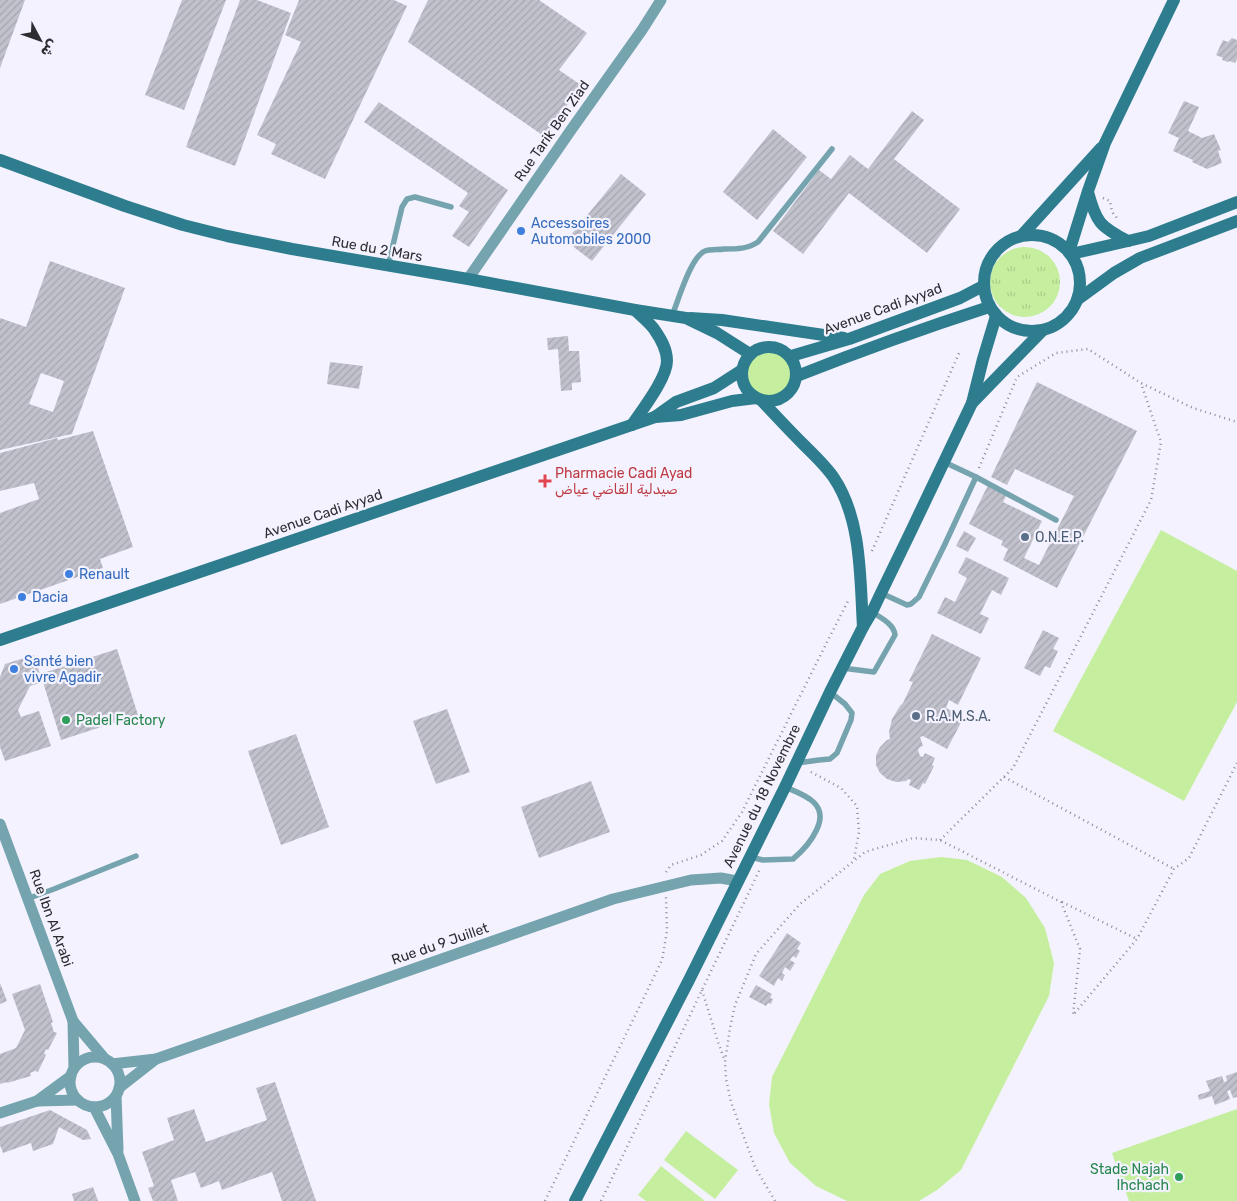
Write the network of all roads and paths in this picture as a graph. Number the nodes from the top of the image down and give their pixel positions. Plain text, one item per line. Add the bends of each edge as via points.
1 (661, 0) edge
2 (1174, 0) edge
3 (1105, 143) junction
4 (832, 150) dead end
5 (0, 160) edge
6 (1088, 191) junction
7 (1237, 202) edge
8 (451, 207) dead end
9 (1118, 219) dead end
10 (1237, 222) edge
11 (1022, 235) junction
12 (1128, 242) junction
13 (1070, 253) junction
14 (388, 266) junction
15 (468, 279) junction
16 (983, 286) junction
17 (1077, 300) junction
18 (635, 310) junction
19 (993, 312) junction
20 (672, 316) junction
21 (686, 318) junction
22 (1043, 330) junction
23 (849, 339) junction
24 (960, 351) dead end
25 (750, 354) junction
26 (790, 356) junction
27 (742, 370) junction
28 (797, 376) junction
29 (1140, 383) junction
30 (758, 399) junction
31 (972, 403) junction
32 (655, 417) junction
33 (1237, 422) edge
34 (632, 425) junction
35 (944, 462) junction
36 (976, 477) junction
37 (1056, 520) dead end
38 (872, 552) dead end
39 (860, 579) junction
40 (881, 593) junction
41 (872, 612) junction
42 (863, 627) junction
43 (0, 640) edge
44 (842, 668) junction
45 (830, 692) junction
46 (796, 763) junction
47 (1237, 763) edge
48 (1004, 777) junction
49 (785, 787) junction
50 (0, 824) edge
51 (940, 840) junction
52 (136, 856) dead end
53 (750, 857) junction
54 (763, 860) junction
55 (854, 861) junction
56 (1174, 869) junction
57 (737, 881) junction
58 (664, 886) junction
59 (28, 899) junction
60 (1061, 902) junction
61 (1136, 939) junction
62 (702, 989) junction
63 (73, 1022) junction
64 (156, 1059) junction
65 (109, 1062) junction
66 (725, 1062) junction
67 (72, 1072) junction
68 (118, 1092) junction
69 (78, 1100) junction
70 (38, 1101) junction
71 (94, 1107) junction
72 (0, 1113) edge
73 (118, 1154) junction
74 (135, 1201) edge
75 (545, 1201) edge
76 (575, 1201) edge
77 (601, 1201) edge
78 (775, 1201) edge

1 - 15 street, Rue Tarik Ben Ziad
2 - 3 main road
3 - 6 main road
3 - 11 main road
4 - 20 lane via 758,242 751,247 706,250 699,255
5 - 14 main road, Rue du 2 Mars via 183,225 282,248
6 - 9 path via 1110,201 1112,212
6 - 12 main road via 1100,223
6 - 13 main road
7 - 12 main road
8 - 14 lane via 415,197 407,199 402,207
10 - 17 main road via 1140,258 1114,272
11 - 13 main road via 1048,237
11 - 16 main road via 993,253 985,269
12 - 13 main road
13 - 17 main road via 1080,276
14 - 15 main road, Rue du 2 Mars
15 - 18 main road, Rue du 2 Mars
16 - 19 main road
16 - 23 main road, Avenue Cadi Ayyad via 960,298
17 - 22 main road via 1058,324
18 - 20 main road, Rue du 2 Mars
18 - 34 main road via 661,341 667,363 658,385
19 - 22 main road via 1010,326 1026,331
19 - 28 main road via 948,320
19 - 31 main road, Avenue du 18 Novembre
20 - 21 main road, Rue du 2 Mars
21 - 23 main road via 722,320
21 - 25 main road, Rue du 2 Mars
22 - 31 main road, Avenue du 18 Novembre
23 - 26 main road, Avenue Cadi Ayyad
24 - 38 path
25 - 26 main road via 771,346
25 - 27 main road
26 - 28 main road via 796,365
27 - 30 main road via 744,386
27 - 32 main road, Avenue Cadi Ayyad via 714,388 676,402
28 - 30 main road via 794,385 780,399 770,402
29 - 33 path via 1192,408
29 - 36 path via 1088,349 1056,353 1017,377
29 - 48 path via 1161,442 1151,500 1013,768
30 - 32 main road, Avenue Cadi Ayyad via 732,401 681,415
30 - 39 main road via 835,479 855,529
31 - 35 main road, Avenue du 18 Novembre
32 - 34 main road, Avenue Cadi Ayyad
34 - 43 main road, Avenue Cadi Ayyad
35 - 36 lane
35 - 40 main road, Avenue du 18 Novembre
36 - 37 lane
36 - 40 lane via 919,597 908,605
39 - 42 main road
39 - 58 path via 742,812 722,841 701,855 671,865 665,874
40 - 41 main road, Avenue du 18 Novembre
41 - 42 main road, Avenue du 18 Novembre
41 - 44 lane via 886,621 895,635 874,672
42 - 44 main road, Avenue du 18 Novembre
44 - 45 main road, Avenue du 18 Novembre
45 - 46 main road, Avenue du 18 Novembre
45 - 46 lane via 845,704 852,713 852,720 830,759
46 - 49 main road, Avenue du 18 Novembre
46 - 55 path via 841,788 857,806 859,832
47 - 56 path via 1189,858
48 - 51 path
48 - 56 path
49 - 53 main road, Avenue du 18 Novembre
49 - 54 lane via 815,804 821,814 819,824 807,847 793,860
50 - 59 street, Rue Ibn Al Arabi
51 - 55 path via 913,838 865,852
51 - 60 path
52 - 59 lane
53 - 54 lane
53 - 57 main road, Avenue du 18 Novembre
54 - 62 path
55 - 66 path via 800,904 756,954 735,1005
56 - 61 path
57 - 58 street, Rue du 9 Juillet via 707,878
57 - 76 main road, Avenue du 18 Novembre
58 - 64 street, Rue du 9 Juillet via 613,899
58 - 75 path via 667,931 662,960
59 - 63 street, Rue Ibn Al Arabi
60 - 61 path
60 - 61 path via 1080,949 1073,1015
62 - 66 path
62 - 77 path
63 - 65 street, Rue Ibn Al Arabi
63 - 67 street, Rue Ibn Al Arabi
64 - 65 street, Rue du 9 Juillet
64 - 68 street, Rue du 9 Juillet
65 - 67 street via 97,1057 88,1058
65 - 68 street via 120,1079
66 - 78 path via 731,1102 755,1167
67 - 69 street via 70,1085
67 - 70 street
68 - 71 street via 110,1102
68 - 73 street
69 - 70 street
69 - 71 street
70 - 72 street
71 - 73 street
73 - 74 street

